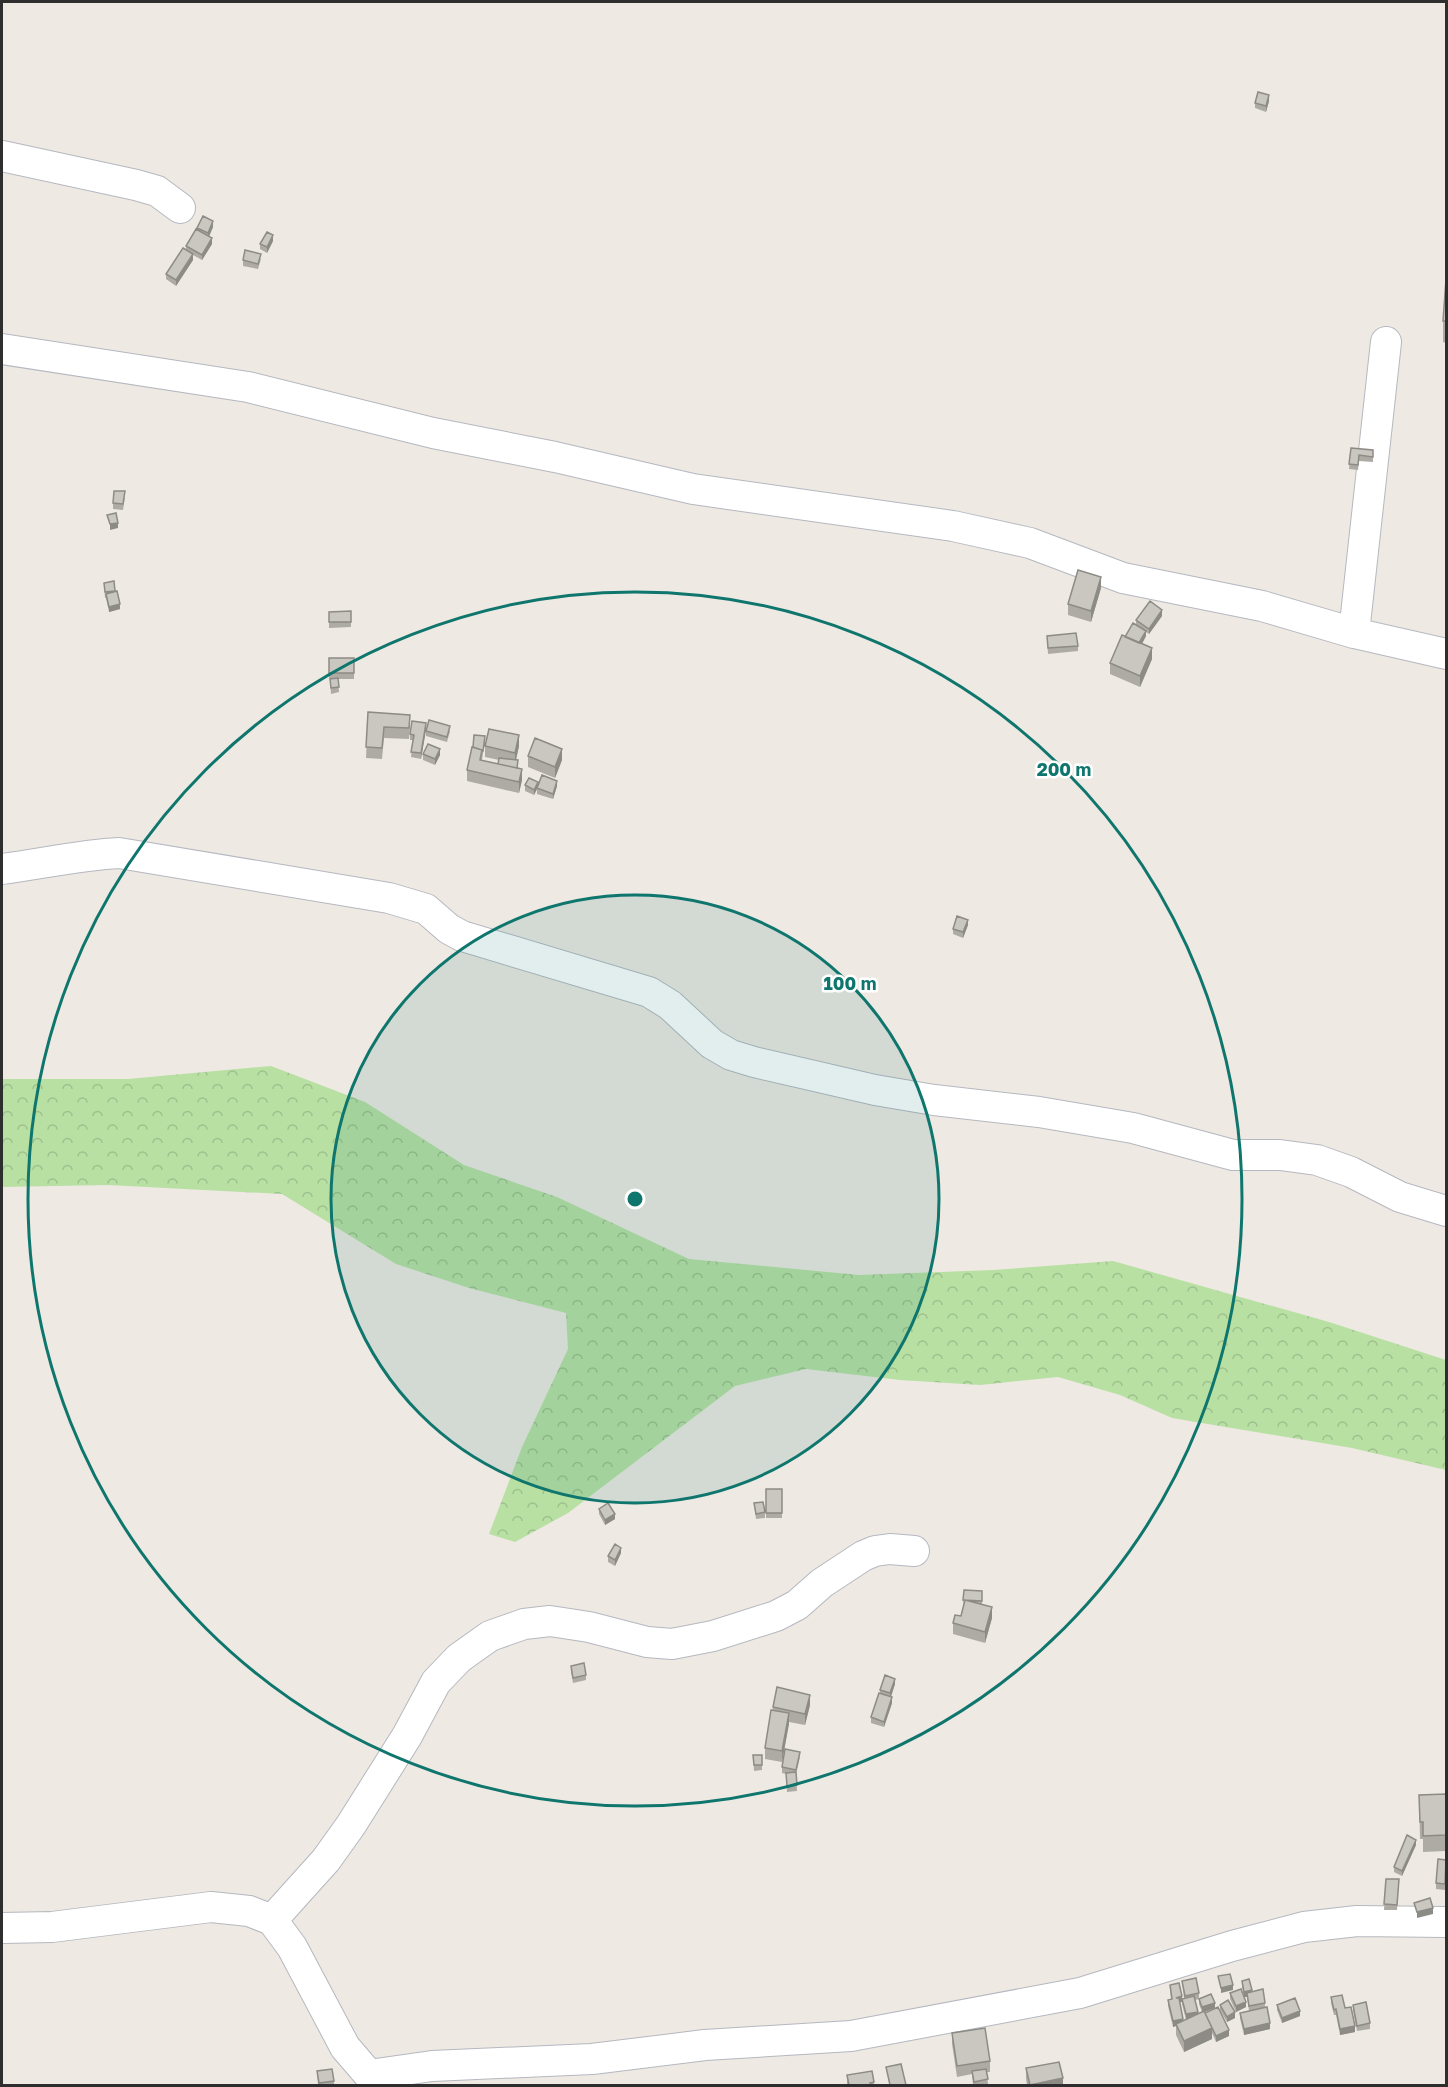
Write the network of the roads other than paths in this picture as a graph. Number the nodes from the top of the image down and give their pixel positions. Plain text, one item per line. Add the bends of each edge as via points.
1 (2, 156) edge
2 (180, 208) dead end
3 (1386, 342) dead end
4 (2, 349) edge
5 (1354, 633) junction
6 (1446, 654) edge
7 (2, 869) edge
8 (1446, 1211) edge
9 (914, 1551) dead end
10 (272, 1920) junction
11 (1446, 1922) edge
12 (2, 1928) edge
13 (368, 2080) edge

1 - 2 street via 157,191
3 - 5 street
4 - 5 street via 248,387 693,489 952,526 1030,543 1123,578 1262,606
5 - 6 street
7 - 8 street via 119,853 389,898 426,909 462,936 649,992 670,1005 712,1044 754,1062 875,1090 1133,1128 1233,1155 1317,1160 1400,1197
9 - 10 street via 882,1550 863,1556 776,1616 703,1638 672,1644 647,1642 550,1621 524,1624 490,1636 459,1658 435,1682 407,1736 351,1825 326,1860
10 - 12 street via 249,1911 211,1907 52,1927
10 - 13 street via 292,1947 345,2047
11 - 13 street via 1357,1921 1304,1928 1080,1993 851,2036 592,2059 432,2066

